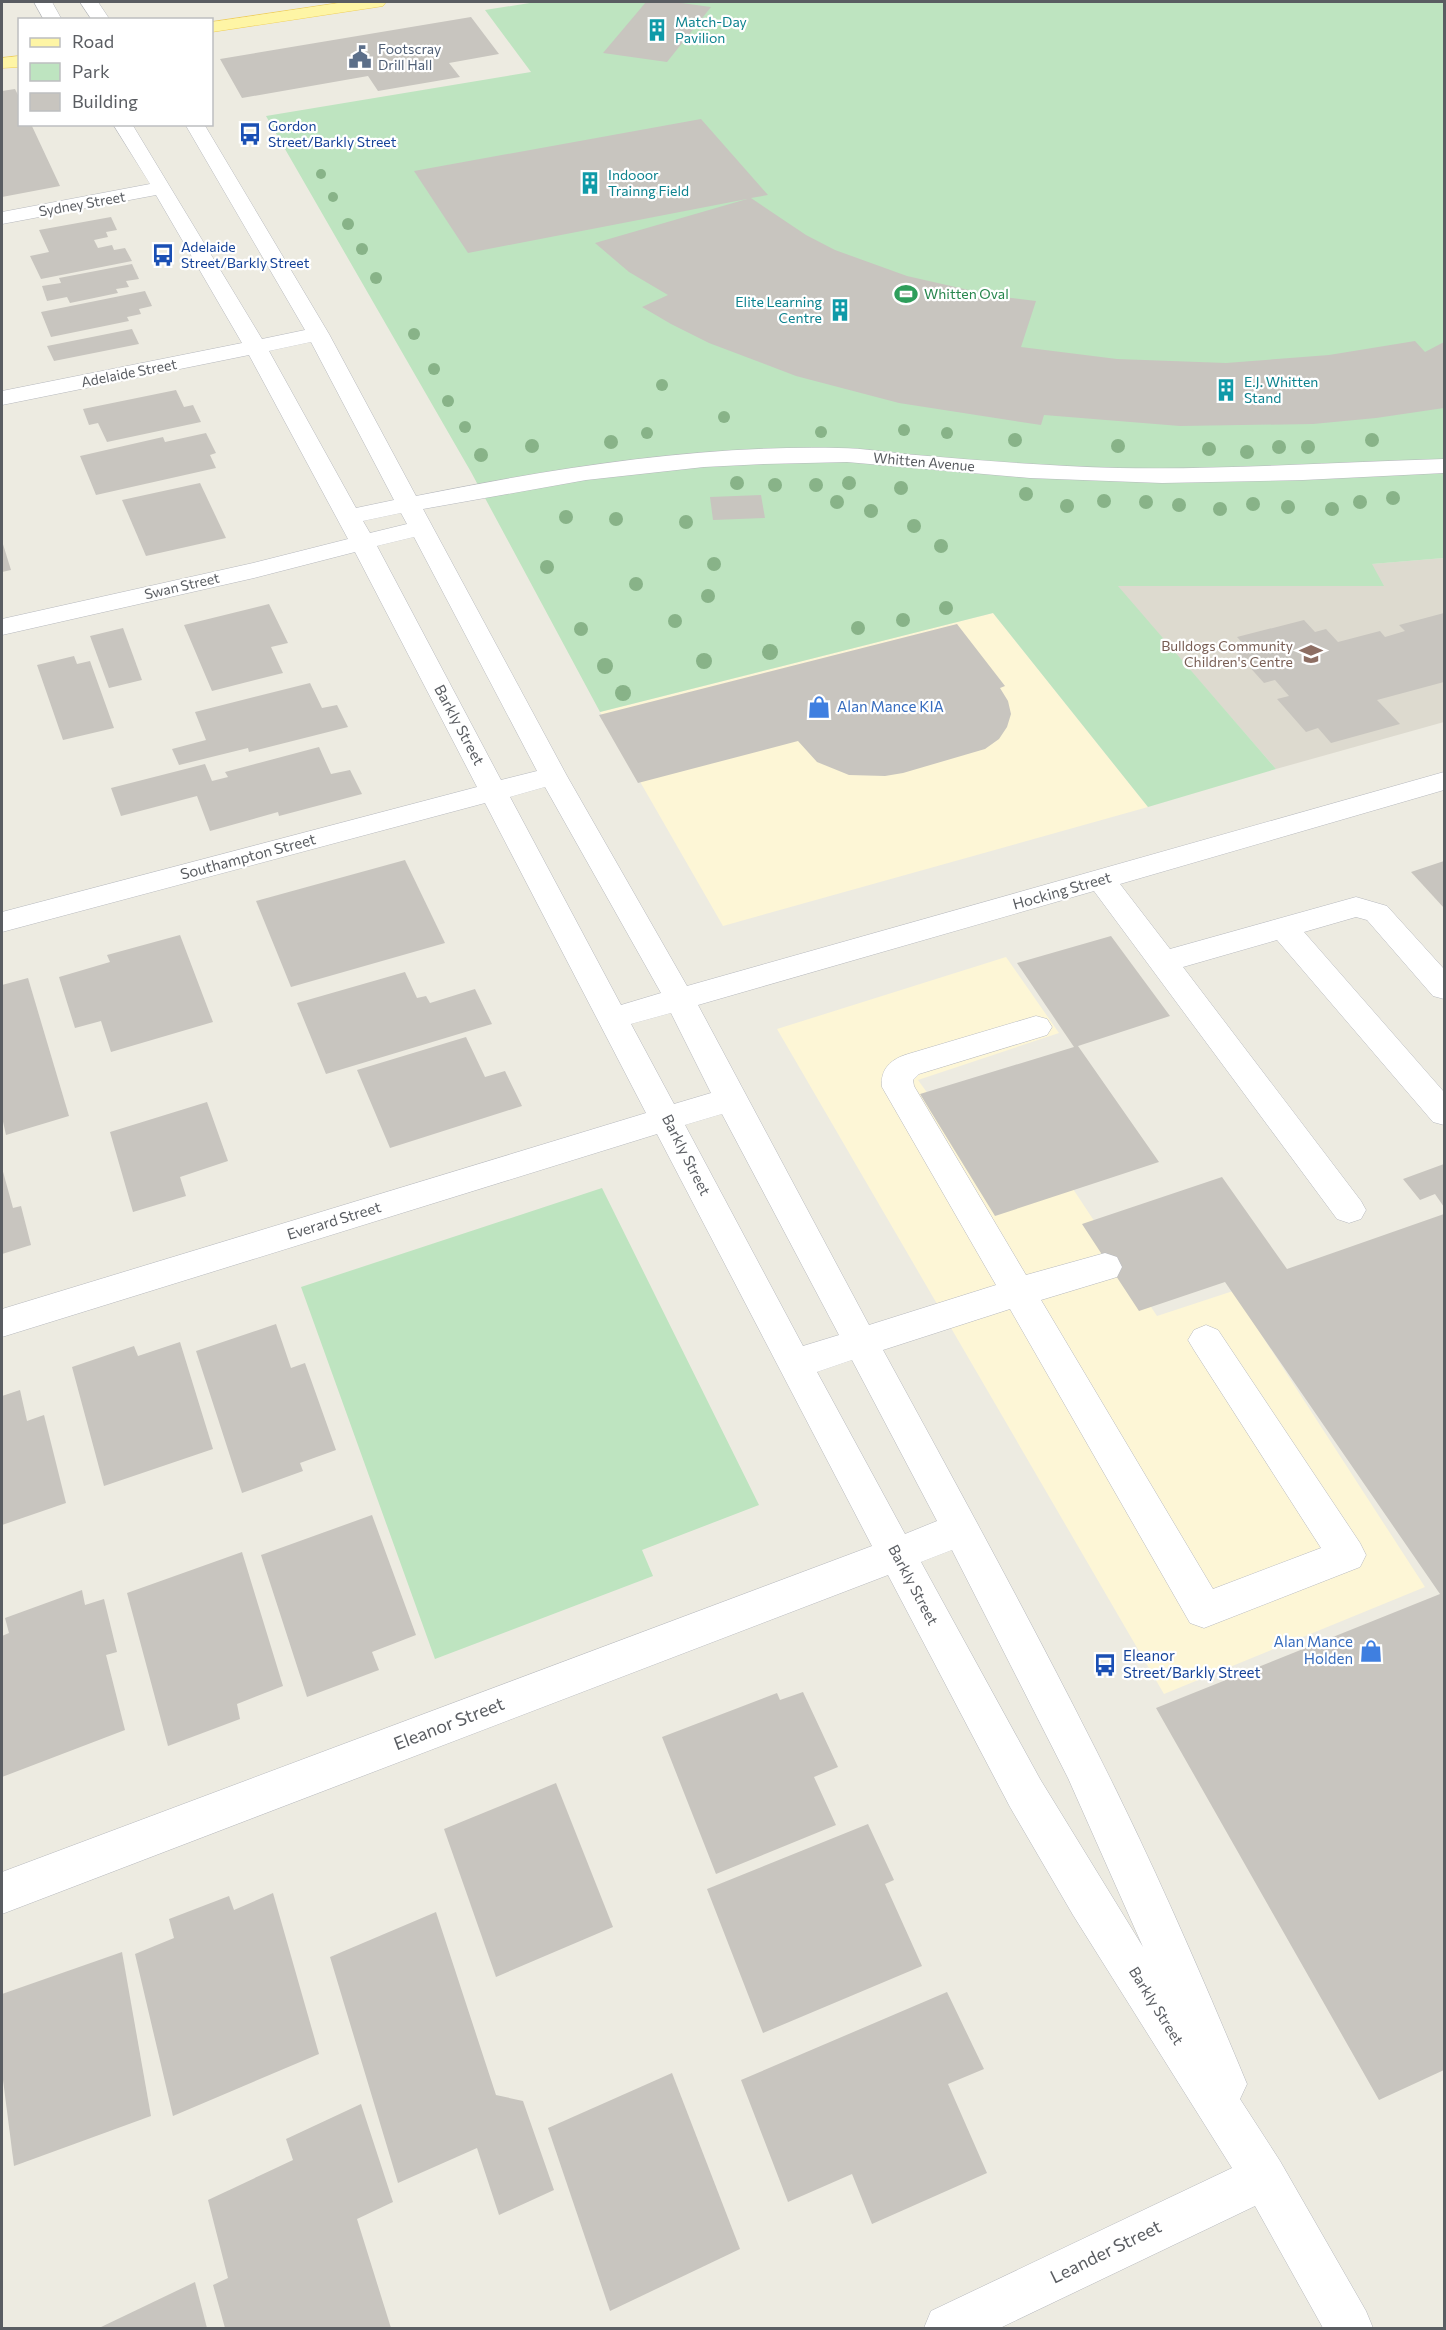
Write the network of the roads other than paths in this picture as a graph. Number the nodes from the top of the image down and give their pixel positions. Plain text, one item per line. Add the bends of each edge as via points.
1 (43, 2) edge
2 (89, 2) edge
3 (377, 2) edge
4 (348, 4) edge
5 (52, 18) edge
6 (100, 18) edge
7 (213, 27) edge
8 (18, 61) edge
9 (2, 63) edge
10 (123, 126) edge
11 (195, 126) edge
12 (162, 188) junction
13 (2, 218) edge
14 (318, 334) junction
15 (256, 347) junction
16 (2, 398) edge
17 (1444, 466) edge
18 (413, 516) junction
19 (355, 530) junction
20 (2, 627) edge
21 (553, 776) junction
22 (1444, 781) edge
23 (494, 791) junction
24 (1101, 880) junction
25 (2, 922) edge
26 (1284, 929) junction
27 (1163, 962) junction
28 (1444, 988) edge
29 (679, 999) junction
30 (614, 1018) junction
31 (1036, 1027) dead end
32 (730, 1099) junction
33 (1444, 1113) edge
34 (667, 1119) junction
35 (1349, 1209) dead end
36 (1105, 1267) dead end
37 (1018, 1292) junction
38 (2, 1323) edge
39 (1206, 1340) dead end
40 (861, 1342) junction
41 (794, 1364) junction
42 (961, 1529) junction
43 (897, 1555) junction
44 (2, 1893) edge
45 (1264, 2177) junction
46 (948, 2328) edge
47 (1349, 2328) edge

1 - 5 street
2 - 6 street
3 - 4 main road
4 - 7 main road
8 - 9 main road
10 - 12 street, Barkly Street
11 - 14 street, Barkly Street
12 - 13 street, Sydney Street
12 - 15 street, Barkly Street
14 - 15 street, Adelaide Street
14 - 18 street, Barkly Street
15 - 16 street, Adelaide Street
15 - 19 street, Barkly Street
17 - 18 street, Whitten Avenue via 1156,475 1071,473 829,455 715,458 601,470
18 - 19 street, Whitten Avenue
18 - 21 street, Barkly Street
19 - 20 street, Swan Street
19 - 23 street, Barkly Street
21 - 23 street, Southampton Street
21 - 29 street, Barkly Street
22 - 24 street, Hocking Street
23 - 25 street, Southampton Street
23 - 30 street, Barkly Street
24 - 27 street
24 - 29 street, Hocking Street
26 - 27 street
26 - 28 street via 1356,907 1377,914
26 - 33 street
27 - 35 street
29 - 30 street, Hocking Street
29 - 32 street, Barkly Street
30 - 34 street, Barkly Street
31 - 37 street via 908,1066 897,1076 898,1086
32 - 34 street, Everard Street
32 - 40 street, Barkly Street
34 - 38 street, Everard Street
34 - 41 street, Barkly Street
36 - 37 street
37 - 39 street via 1204,1610 1347,1555
37 - 40 street
40 - 41 street
40 - 42 street, Barkly Street
41 - 43 street, Barkly Street
42 - 43 street, Eleanor Street
42 - 45 street, Barkly Street via 1087,1774
43 - 44 street, Eleanor Street
43 - 45 street, Barkly Street via 1025,1793 1088,1900
45 - 46 street, Leander Street
45 - 47 street, Barkly Street

